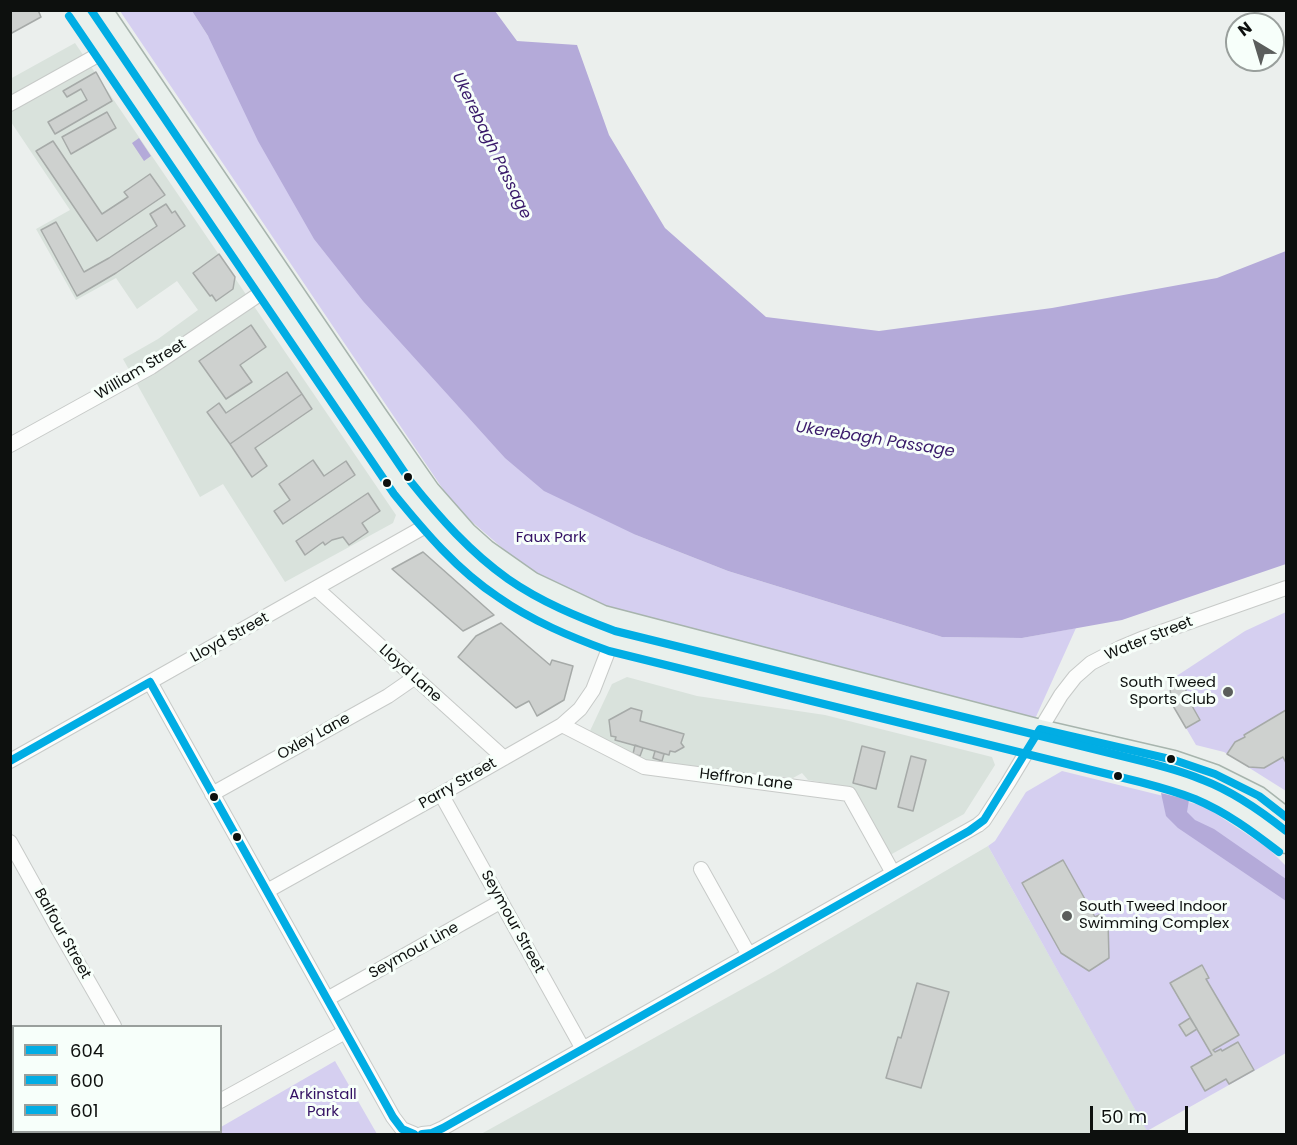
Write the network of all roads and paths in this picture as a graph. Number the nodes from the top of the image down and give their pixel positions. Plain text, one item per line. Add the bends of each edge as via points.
1 (78, 10) edge
2 (103, 10) edge
3 (105, 51) junction
4 (10, 104) edge
5 (267, 289) junction
6 (10, 445) edge
7 (447, 511) junction
8 (431, 524) junction
9 (1287, 588) edge
10 (317, 589) junction
11 (612, 641) junction
12 (414, 678) junction
13 (150, 682) junction
14 (562, 725) junction
15 (1036, 737) junction
16 (504, 758) junction
17 (10, 761) edge
18 (212, 794) junction
19 (441, 794) junction
20 (1287, 817) edge
21 (10, 842) edge
22 (1287, 844) edge
23 (701, 869) dead end
24 (893, 873) junction
25 (267, 891) junction
26 (500, 902) junction
27 (749, 955) junction
28 (327, 999) junction
29 (113, 1025) edge
30 (345, 1032) junction
31 (583, 1049) junction
32 (222, 1100) edge
33 (414, 1134) edge
34 (422, 1134) edge

1 - 3 main road
2 - 7 main road via 410,464
3 - 4 street
3 - 5 main road
5 - 6 street, William Street via 151,367
5 - 8 main road
7 - 8 street, Lloyd Street
7 - 15 main road via 486,549 533,582 603,615
8 - 10 street, Lloyd Street
8 - 11 main road via 489,578 531,606
9 - 15 street, Water Street via 1144,638 1090,663 1061,695
10 - 12 street, Lloyd Lane
10 - 13 street, Lloyd Street
11 - 14 street, Parry Street via 593,690
11 - 15 main road via 838,696
12 - 16 street, Lloyd Lane
12 - 18 street, Oxley Lane
13 - 17 street, Lloyd Street
13 - 18 street
14 - 16 street, Parry Street
14 - 24 street, Heffron Lane via 644,767 849,794
15 - 20 main road via 1174,760 1215,774 1259,796
15 - 22 main road via 1187,784 1238,809
15 - 24 street, Water Street via 984,820
16 - 19 street, Parry Street
18 - 25 street
19 - 25 street, Parry Street
19 - 26 street, Seymour Street
21 - 29 street, Balfour Street
23 - 27 street
24 - 27 street, Water Street
25 - 28 street
26 - 28 street, Seymour Line
26 - 31 street, Seymour Street
27 - 31 street, Water Street
28 - 30 street
30 - 32 street
30 - 33 street via 397,1124
31 - 34 street, Water Street via 443,1128

